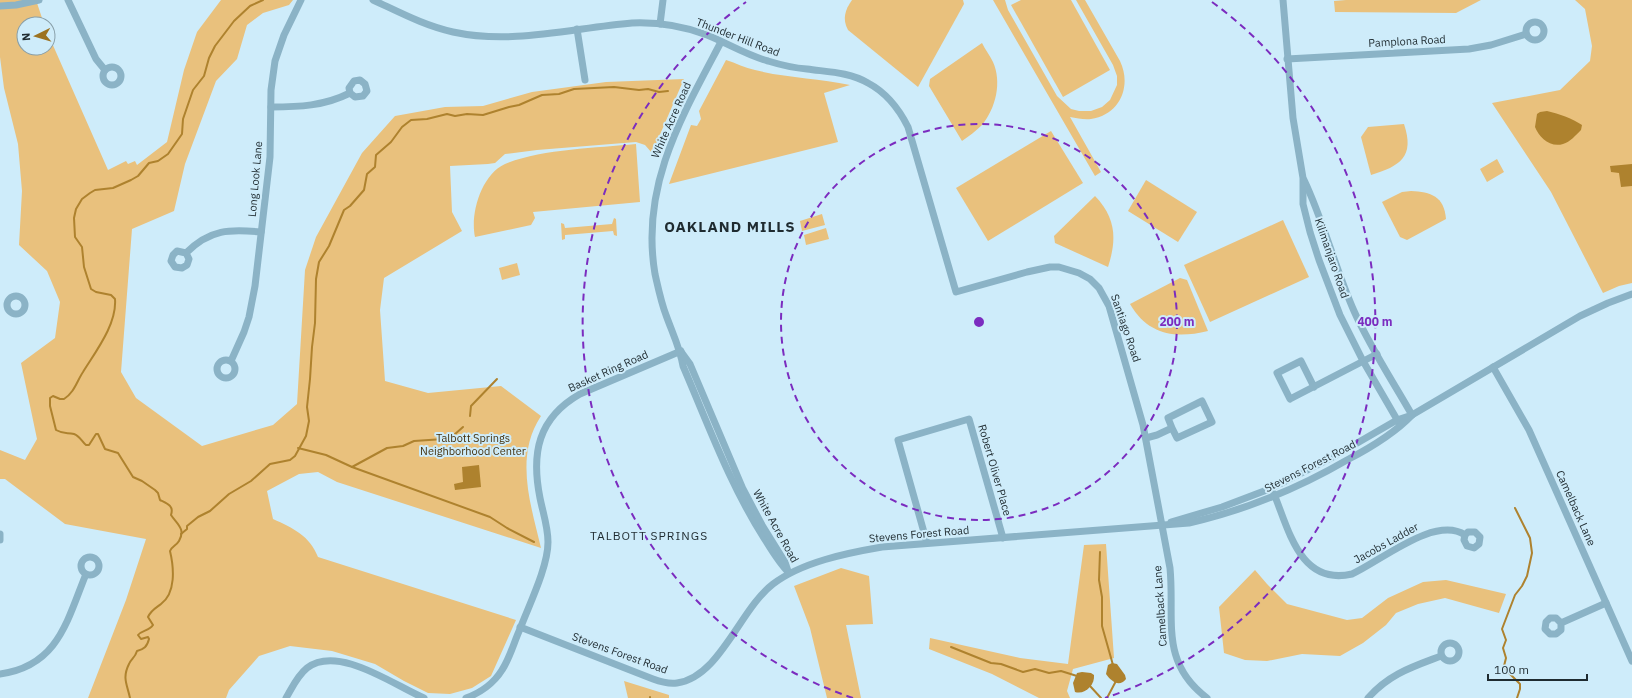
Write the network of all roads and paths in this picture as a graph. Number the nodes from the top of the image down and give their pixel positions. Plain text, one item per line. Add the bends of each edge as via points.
1 (39, 0) edge
2 (68, 0) edge
3 (301, 0) edge
4 (373, 0) edge
5 (663, 0) edge
6 (1283, 0) edge
7 (0, 6) edge
8 (660, 24) junction
9 (577, 29) junction
10 (1526, 34) dead end
11 (721, 42) junction
12 (1287, 59) junction
13 (105, 70) dead end
14 (585, 80) dead end
15 (350, 94) dead end
16 (271, 107) junction
17 (1303, 178) junction
18 (261, 232) junction
19 (186, 253) dead end
20 (956, 292) joint
21 (1632, 295) edge
22 (681, 351) junction
23 (1377, 354) junction
24 (231, 361) dead end
25 (1363, 361) junction
26 (1493, 366) junction
27 (1314, 387) junction
28 (1412, 415) junction
29 (1399, 423) junction
30 (1172, 428) junction
31 (1146, 438) junction
32 (1272, 488) junction
33 (1276, 497) junction
34 (1162, 525) junction
35 (0, 534) edge
36 (1465, 535) dead end
37 (1003, 538) junction
38 (0, 540) edge
39 (927, 543) junction
40 (789, 573) junction
41 (86, 574) dead end
42 (1606, 603) junction
43 (1561, 623) dead end
44 (520, 627) junction
45 (1441, 656) dead end
46 (1632, 661) edge
47 (0, 674) edge
48 (286, 698) edge
49 (424, 698) edge
50 (466, 698) edge
51 (1207, 698) edge
52 (1368, 698) edge

1 - 7 street
2 - 13 street via 96,59
3 - 16 street, Long Look Lane via 277,56
4 - 9 street, Thunder Hill Road via 437,28 469,35 502,38
5 - 8 street
6 - 12 street, Kilimanjaro Road
8 - 9 street, Thunder Hill Road via 632,23
8 - 11 street, Thunder Hill Road via 689,30
9 - 14 street
10 - 12 street, Pamplona Road via 1479,48
11 - 20 street, Thunder Hill Road via 768,61 857,77 875,87 894,104 908,127
11 - 22 street, White Acre Road via 672,142 654,200 652,249 655,274 665,312
12 - 17 street, Kilimanjaro Road via 1292,118
15 - 16 street via 317,105
16 - 18 street, Long Look Lane via 270,157
17 - 23 street, Kilimanjaro Road via 1354,310
17 - 25 street, Kilimanjaro Road via 1303,204 1319,260 1340,315
18 - 19 street via 218,232 199,241
18 - 24 street, Long Look Lane via 249,317
20 - 31 street, Santiago Road via 1050,267 1069,269 1090,280 1102,292 1109,306
21 - 26 street, Stevens Forest Road via 1586,313
22 - 40 street, White Acre Road via 690,364 751,505
22 - 44 street, Basket Ring Road via 580,394 567,402 552,417 544,430 537,453 536,470 547,530 548,553
23 - 25 street
23 - 28 street, Kilimanjaro Road
25 - 27 street
25 - 29 street, Kilimanjaro Road
26 - 28 street, Stevens Forest Road
26 - 42 street, Camelback Lane via 1524,419
27 - 27 street via 1290,399 1278,373 1301,361
28 - 29 street, Stevens Forest Road
29 - 32 street, Stevens Forest Road
29 - 33 street, Stevens Forest Road via 1344,463
30 - 30 street via 1168,418 1202,401 1212,422 1177,438
30 - 31 street
31 - 34 street, Santiago Road
32 - 33 street, Jacobs Ladder
32 - 34 street, Stevens Forest Road via 1222,507
33 - 34 street, Stevens Forest Road via 1210,518
33 - 36 street, Jacobs Ladder via 1299,552 1313,568 1331,575 1345,576 1360,570 1433,531 1454,529
34 - 37 street, Stevens Forest Road
34 - 51 street, Camelback Lane via 1171,580 1171,639 1185,676
35 - 38 street
37 - 39 street, Stevens Forest Road
37 - 39 street, Robert Oliver Place via 969,419 898,440
39 - 40 street, Stevens Forest Road via 866,550
40 - 44 street, Stevens Forest Road via 764,591 702,673 678,683 653,679
41 - 47 street via 63,630 52,648 30,664
42 - 43 street
42 - 46 street, Camelback Lane
44 - 50 street via 499,674 488,685
45 - 52 street via 1401,671 1382,683
48 - 49 street via 307,668 330,661 372,671

